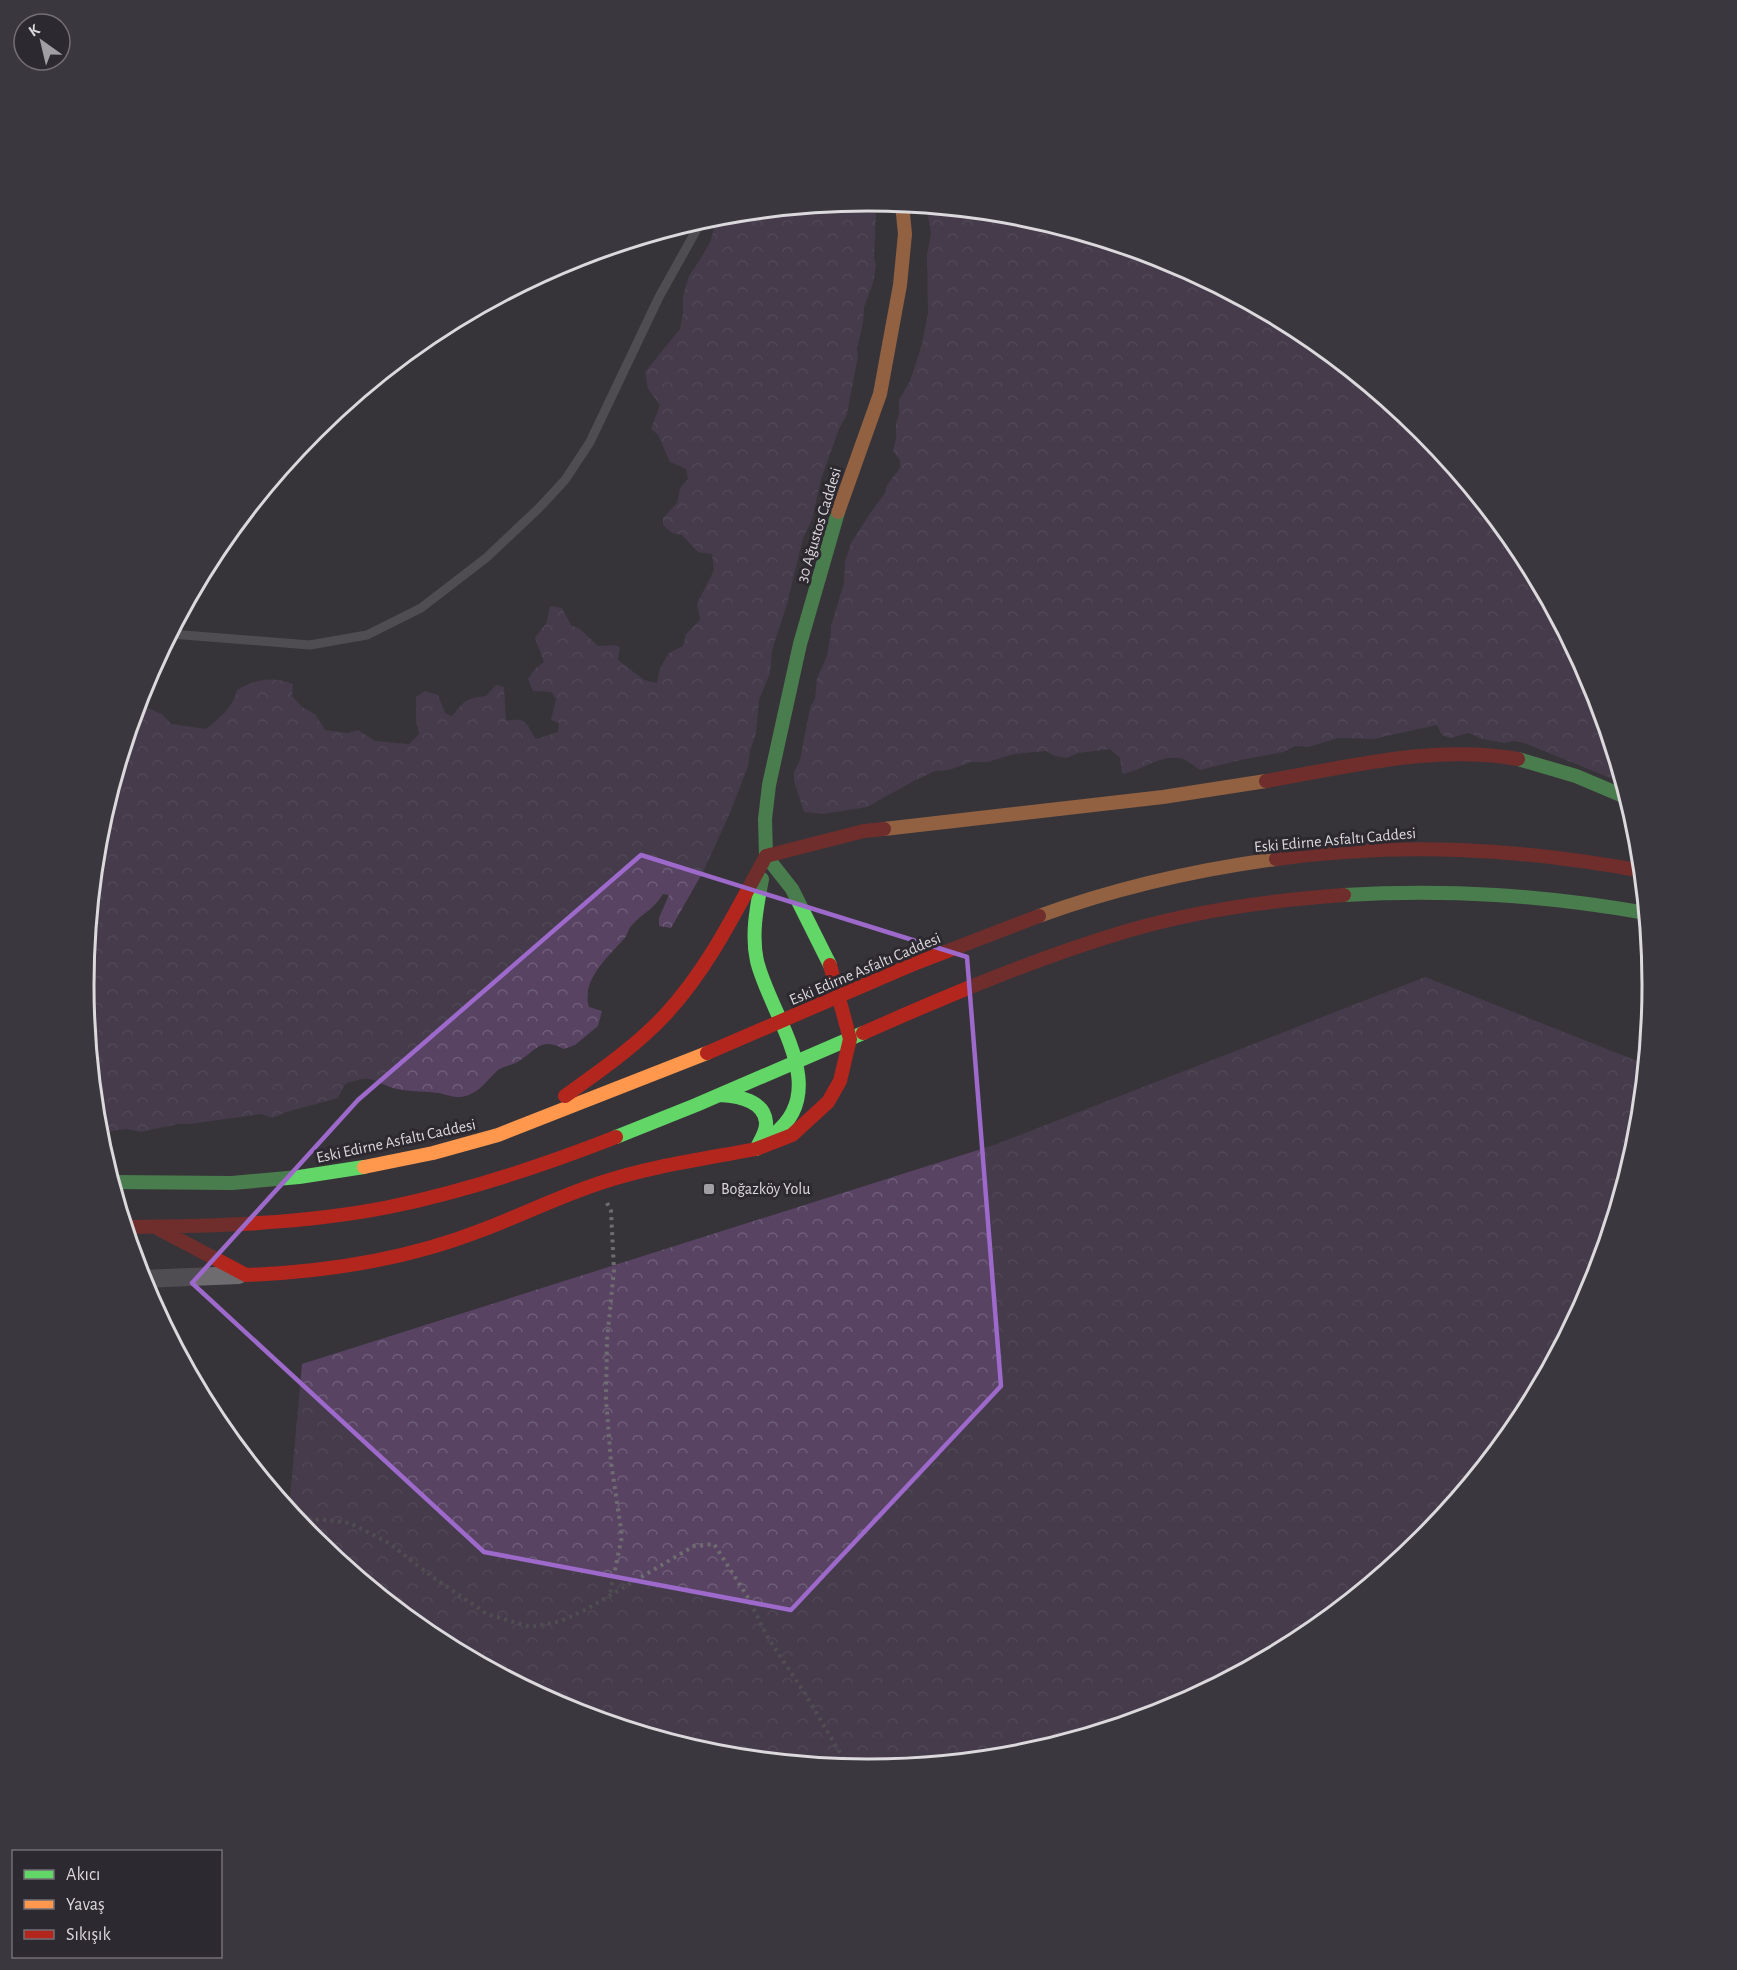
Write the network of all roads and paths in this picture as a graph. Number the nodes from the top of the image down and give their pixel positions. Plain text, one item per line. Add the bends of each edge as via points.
1 (903, 212) edge
2 (696, 231) edge
3 (178, 635) edge
4 (1618, 793) edge
5 (766, 856) junction
6 (1634, 870) edge
7 (1639, 912) edge
8 (840, 997) junction
9 (782, 1022) junction
10 (850, 1039) junction
11 (796, 1061) junction
12 (720, 1095) junction
13 (501, 1134) junction
14 (756, 1149) junction
15 (120, 1182) edge
16 (599, 1183) junction
17 (134, 1227) edge
18 (155, 1227) junction
19 (246, 1275) junction
20 (152, 1279) edge
21 (312, 1522) edge
22 (610, 1595) junction
23 (843, 1758) edge

1 - 5 main road, 30 Ağustos Caddesi via 905,234 900,285 880,394 841,502 800,644 769,785
2 - 3 lane via 659,297 590,442 565,480 540,508 486,558 421,608 367,635 310,645
4 - 5 main road via 1520,759 1453,753 1105,805 864,831
5 - 8 main road via 792,889 827,956
5 - 9 main road, 30 Ağustos Caddesi via 754,942 757,964
5 - 13 main road via 700,972 666,1014 601,1071
6 - 8 main road, Eski Edirne Asfaltı Caddesi via 1491,850 1422,849 1360,851 1226,866 1106,894 1047,914
7 - 10 main road via 1536,896 1419,891 1338,894 1201,914 1076,947 918,1008
8 - 9 main road, Eski Edirne Asfaltı Caddesi
8 - 10 main road
9 - 11 main road, 30 Ağustos Caddesi
9 - 13 main road, Eski Edirne Asfaltı Caddesi
10 - 11 main road
10 - 14 main road via 840,1081 828,1102 792,1135
11 - 12 main road
11 - 14 main road, 30 Ağustos Caddesi via 796,1106 789,1121
12 - 14 main road via 739,1095 763,1112 766,1123
12 - 18 main road via 583,1150 425,1199 306,1220
13 - 15 main road, Eski Edirne Asfaltı Caddesi via 425,1155 311,1176 229,1183
14 - 16 main road
16 - 19 main road via 480,1231 411,1253 326,1268
16 - 22 path via 611,1211 614,1270 606,1399 622,1536
17 - 18 main road
18 - 19 main road
19 - 20 street
21 - 22 path via 319,1519 350,1523 389,1543 487,1614 531,1627 561,1621
22 - 23 path via 694,1546 714,1544

